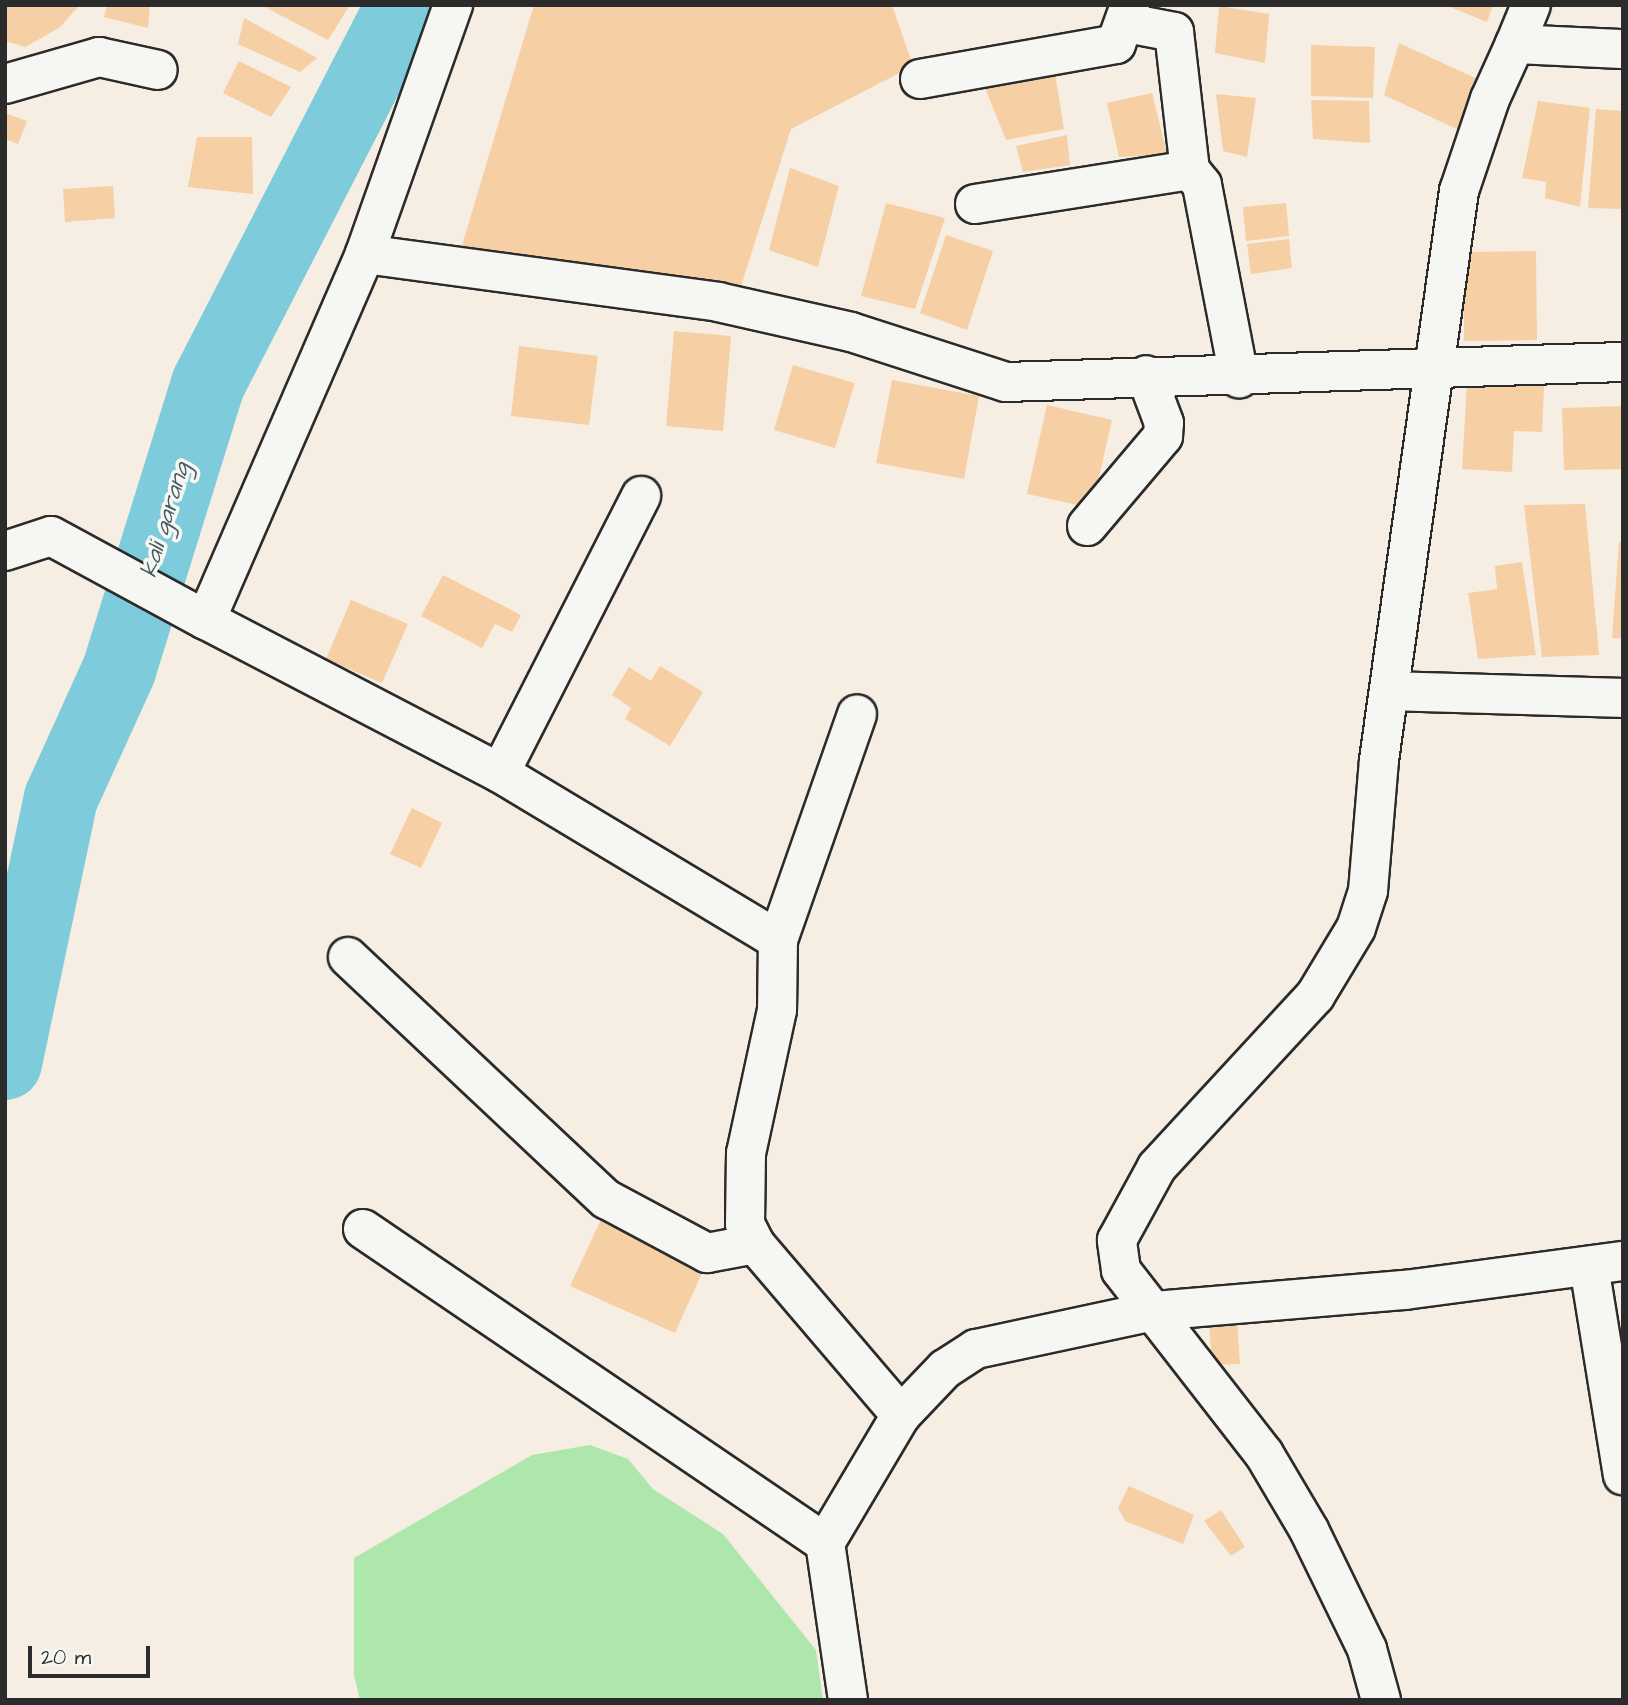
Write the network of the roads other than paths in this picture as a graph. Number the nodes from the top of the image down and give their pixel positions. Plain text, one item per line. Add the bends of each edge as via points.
1 (453, 5) edge
2 (1531, 5) edge
3 (1128, 14) edge
4 (1514, 44) junction
5 (1623, 48) edge
6 (158, 70) dead end
7 (920, 79) dead end
8 (5, 84) edge
9 (1190, 170) junction
10 (975, 204) dead end
11 (365, 254) junction
12 (1623, 362) edge
13 (1436, 363) junction
14 (1146, 375) junction
15 (1239, 378) junction
16 (640, 496) dead end
17 (1087, 526) dead end
18 (5, 551) edge
19 (191, 612) junction
20 (1390, 691) junction
21 (1623, 698) edge
22 (857, 714) dead end
23 (500, 773) junction
24 (778, 940) junction
25 (348, 957) dead end
26 (363, 1229) dead end
27 (755, 1244) junction
28 (1606, 1264) edge
29 (1153, 1311) junction
30 (901, 1415) junction
31 (1623, 1475) edge
32 (825, 1544) junction
33 (848, 1700) edge
34 (1381, 1700) edge

1 - 11 street
2 - 4 street
3 - 7 street via 1116,44
3 - 9 street via 1174,32
4 - 5 street
4 - 13 street via 1468,153
6 - 8 street via 99,57
9 - 10 street
9 - 15 street via 1202,185
11 - 14 street via 718,302 851,332 1006,382
11 - 19 street
12 - 13 street
13 - 15 street
13 - 20 street
14 - 15 street
14 - 17 street via 1164,423 1163,436
16 - 23 street
18 - 19 street via 51,536
19 - 23 street
20 - 21 street
20 - 29 street via 1368,891 1356,928 1315,996 1157,1167 1117,1240 1121,1270
22 - 24 street
23 - 24 street
24 - 27 street via 777,1010 742,1191
25 - 27 street via 606,1199 707,1253
26 - 32 street
27 - 30 street
28 - 29 street via 1354,1296
28 - 31 street
29 - 30 street via 976,1349 945,1369
29 - 34 street via 1264,1454 1309,1530 1367,1649
30 - 32 street
32 - 33 street

